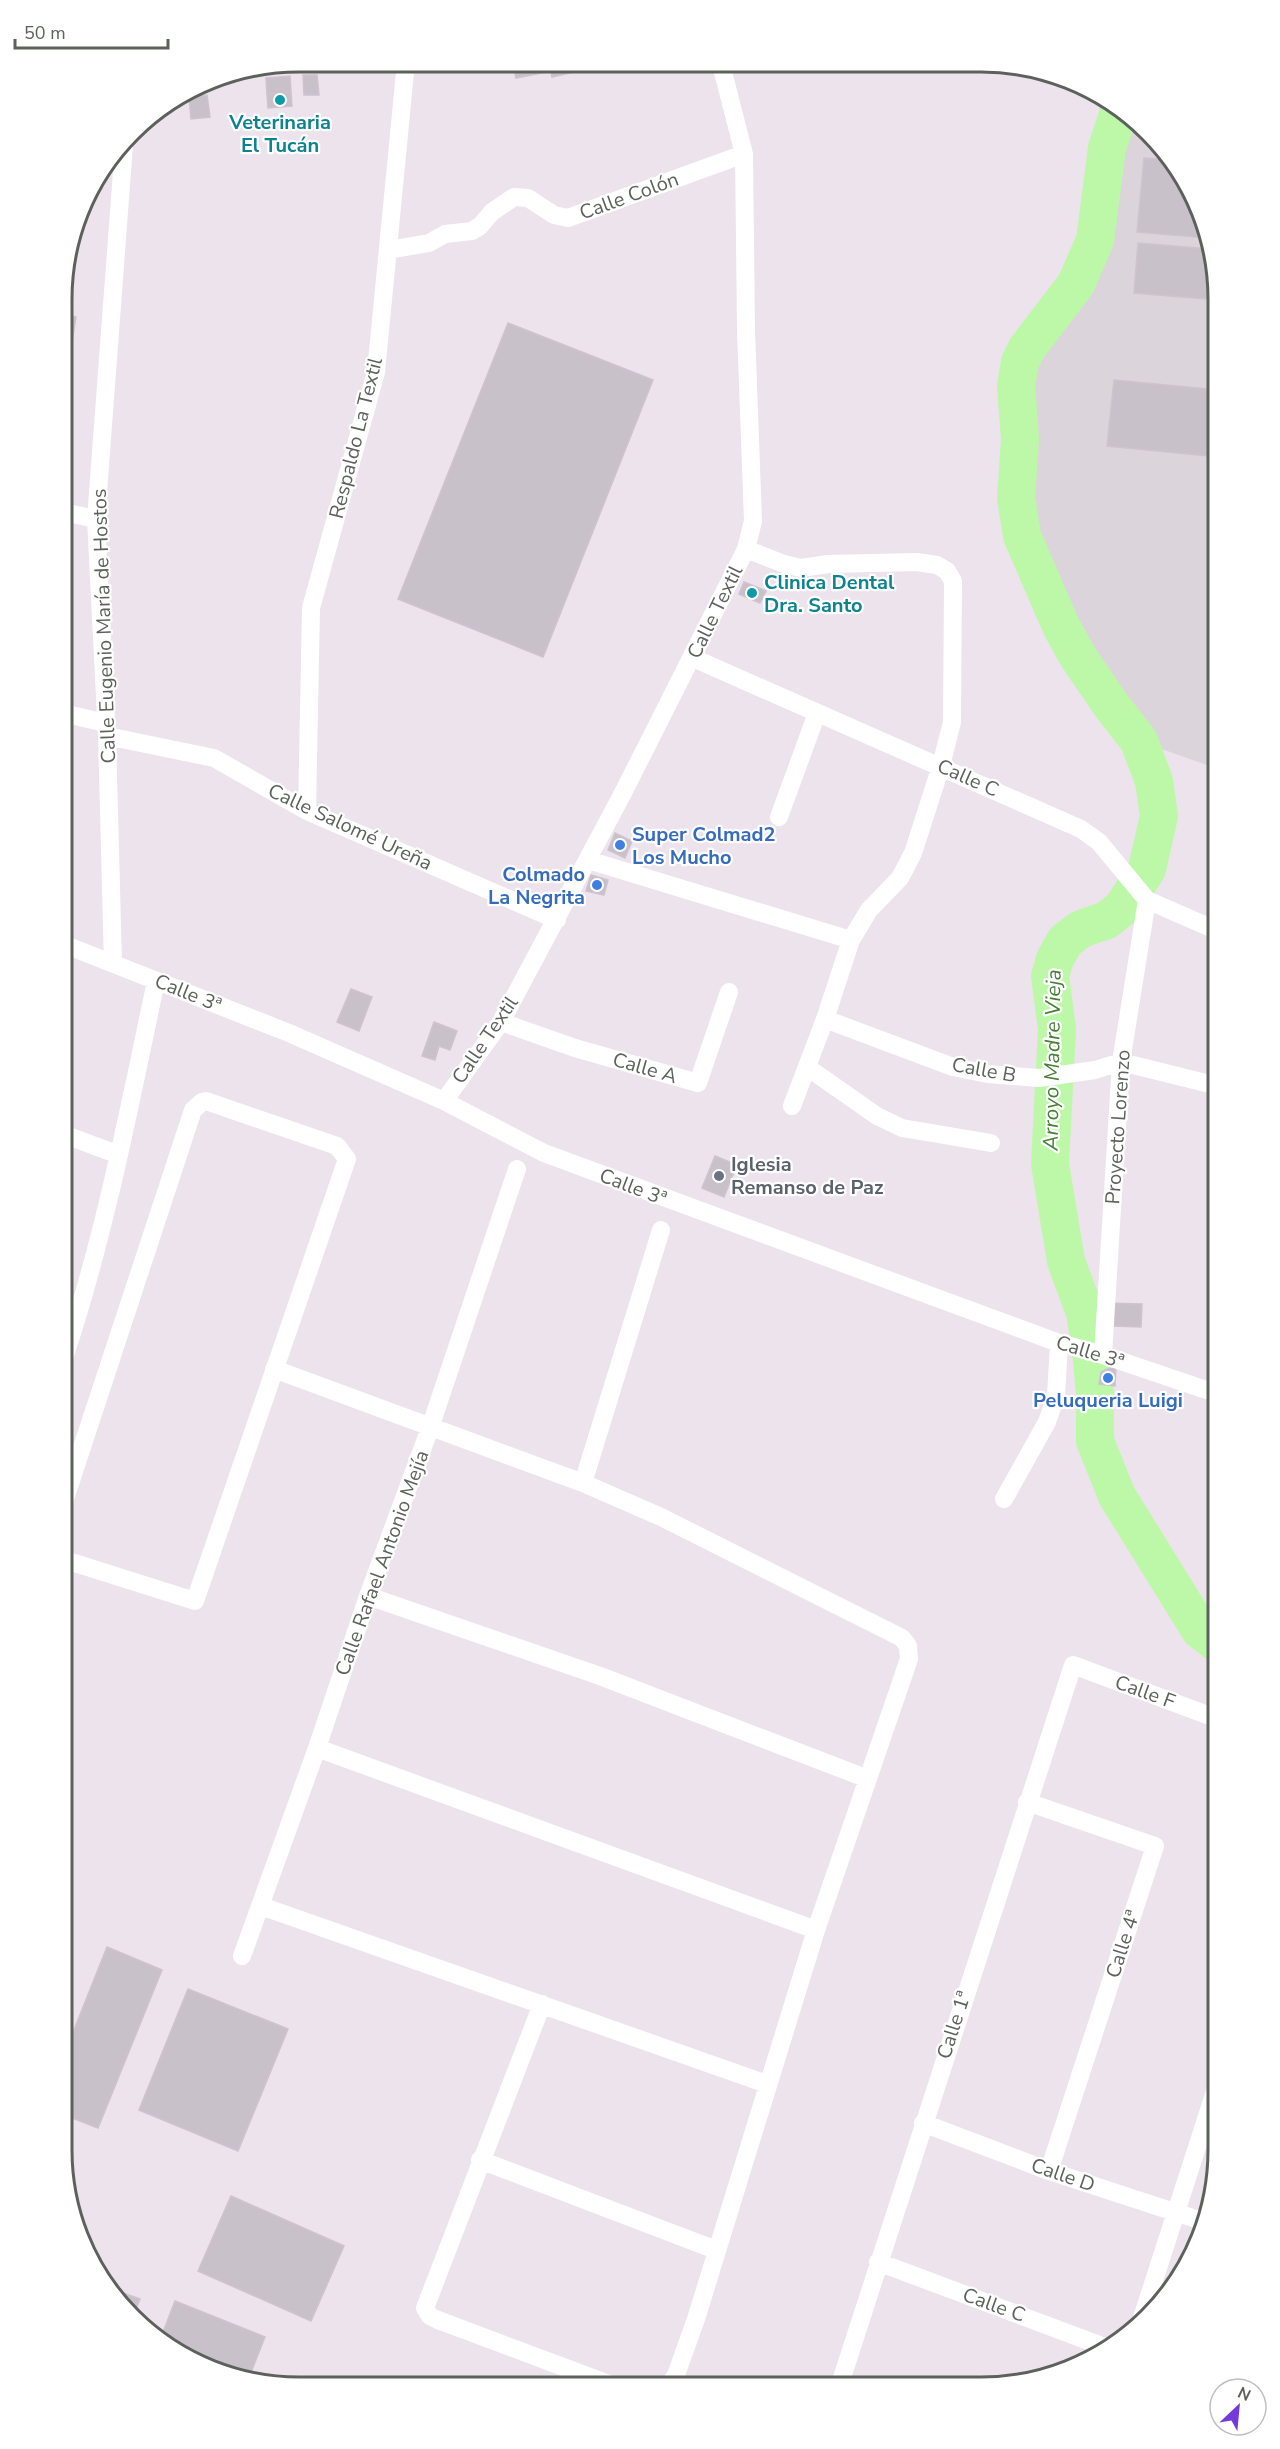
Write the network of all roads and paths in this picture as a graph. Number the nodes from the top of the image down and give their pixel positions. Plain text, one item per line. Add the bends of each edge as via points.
1 (405, 72) edge
2 (723, 72) edge
3 (744, 154) junction
4 (123, 155) edge
5 (388, 250) junction
6 (72, 514) edge
7 (96, 519) junction
8 (746, 549) junction
9 (693, 657) junction
10 (817, 713) junction
11 (72, 716) edge
12 (106, 729) junction
13 (941, 766) junction
14 (307, 811) junction
15 (779, 817) dead end
16 (588, 860) junction
17 (1146, 900) junction
18 (557, 920) junction
19 (1208, 927) edge
20 (851, 940) junction
21 (72, 947) edge
22 (113, 963) junction
23 (156, 981) junction
24 (729, 992) dead end
25 (825, 1019) junction
26 (501, 1022) junction
27 (1121, 1062) junction
28 (807, 1067) junction
29 (1208, 1084) edge
30 (444, 1101) junction
31 (792, 1106) dead end
32 (72, 1137) edge
33 (991, 1143) dead end
34 (119, 1155) junction
35 (517, 1169) dead end
36 (661, 1230) dead end
37 (72, 1336) edge
38 (1064, 1345) junction
39 (1103, 1355) junction
40 (274, 1369) junction
41 (1208, 1391) edge
42 (430, 1428) junction
43 (72, 1478) edge
44 (583, 1483) junction
45 (1004, 1499) dead end
46 (72, 1562) edge
47 (368, 1596) junction
48 (1073, 1665) joint
49 (1208, 1715) edge
50 (317, 1748) junction
51 (867, 1779) junction
52 (1027, 1802) junction
53 (261, 1906) junction
54 (816, 1930) junction
55 (242, 1956) dead end
56 (542, 2004) junction
57 (767, 2084) junction
58 (1208, 2114) edge
59 (923, 2123) junction
60 (480, 2160) junction
61 (1049, 2171) junction
62 (1177, 2213) junction
63 (1197, 2219) edge
64 (716, 2250) junction
65 (878, 2262) junction
66 (1146, 2305) edge
67 (1098, 2345) edge
68 (572, 2377) edge
69 (675, 2377) edge
70 (841, 2377) edge

1 - 5 street, Respaldo La Textil
2 - 3 street, Calle Textil
3 - 5 street, Calle Colón via 568,218 554,215 528,198 514,197 472,231 445,234 429,243
3 - 8 street, Calle Textil via 753,521
4 - 7 street, Calle Eugenio María de Hostos
5 - 14 street, Respaldo La Textil via 376,372 311,608
6 - 7 street
7 - 12 street, Calle Eugenio María de Hostos
8 - 9 street, Calle Textil
8 - 13 street via 801,568 916,562 947,571 953,581 952,722
9 - 10 street, Calle C
9 - 16 street, Calle Textil
10 - 13 street, Calle C
10 - 15 street
11 - 12 street, Calle Salomé Ureña
12 - 14 street, Calle Salomé Ureña via 214,758
12 - 22 street, Calle Eugenio María de Hostos
13 - 17 street, Calle C via 1081,829 1099,842
13 - 20 street via 913,853 900,878 870,910
14 - 18 street, Calle Salomé Ureña
16 - 18 street, Calle Textil
16 - 20 street
17 - 19 street, Calle C
17 - 27 street, Proyecto Lorenzo
18 - 26 street, Calle Textil
20 - 25 street
21 - 22 street, Calle 3ª
22 - 23 street, Calle 3ª
23 - 30 street, Calle 3ª via 289,1033
23 - 34 street
24 - 26 street, Calle A via 698,1083
25 - 27 street, Calle B via 953,1067 988,1074 1067,1076
25 - 28 street
26 - 30 street, Calle Textil
27 - 29 street, Calle B
27 - 39 street, Proyecto Lorenzo
28 - 31 street
28 - 33 street via 877,1116 902,1128
30 - 38 street, Calle 3ª via 544,1153
32 - 34 street
34 - 37 street
35 - 42 street, Calle Rafael Antonio Mejía
36 - 44 street
38 - 39 street, Calle 3ª
38 - 45 street via 1056,1396 1047,1422
39 - 41 street, Calle 3ª
40 - 42 street
40 - 43 street via 347,1159 337,1146 202,1101 193,1110
40 - 46 street via 195,1601
42 - 44 street
42 - 47 street, Calle Rafael Antonio Mejía
44 - 51 street via 662,1517 902,1638 908,1646 909,1659
47 - 50 street, Calle Rafael Antonio Mejía
47 - 51 street via 600,1676
48 - 49 street, Calle F
48 - 52 street, Calle 1ª
50 - 53 street, Calle Rafael Antonio Mejía
50 - 54 street
51 - 54 street
52 - 59 street, Calle 1ª
52 - 61 street, Calle 4ª via 1155,1846
53 - 55 street, Calle Rafael Antonio Mejía
53 - 56 street
54 - 57 street
56 - 57 street
56 - 60 street
57 - 64 street
58 - 62 street
59 - 61 street, Calle D
59 - 65 street, Calle 1ª
60 - 64 street
60 - 68 street via 424,2308 438,2320
61 - 62 street, Calle D
62 - 63 street, Calle D
62 - 66 street
64 - 69 street
65 - 67 street, Calle C
65 - 70 street, Calle 1ª

